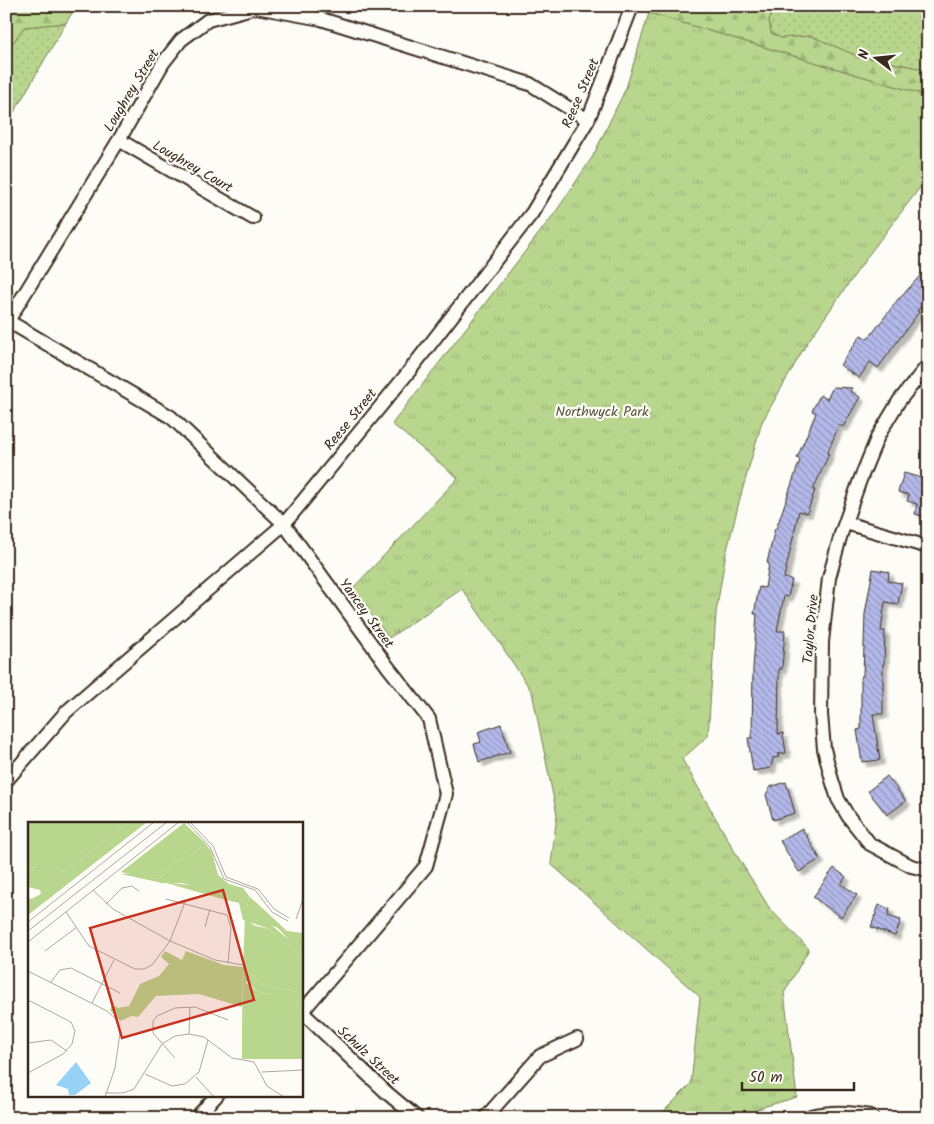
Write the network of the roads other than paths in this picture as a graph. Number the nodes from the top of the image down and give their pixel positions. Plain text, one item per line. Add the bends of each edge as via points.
1 (631, 9) dead end
2 (588, 120) junction
3 (119, 140) junction
4 (253, 218) dead end
5 (7, 323) edge
6 (928, 365) edge
7 (846, 523) junction
8 (284, 524) junction
9 (928, 547) edge
10 (6, 781) edge
11 (928, 870) edge
12 (302, 1013) edge
13 (577, 1039) dead end
14 (216, 1096) edge
15 (196, 1118) edge
16 (416, 1118) edge
17 (485, 1118) edge
18 (811, 1118) edge
19 (870, 1118) edge

1 - 2 street, Reese Street
2 - 3 street, Loughrey Street via 530,84 321,20 256,7 208,20 180,40 163,63
2 - 8 street, Reese Street via 532,213
3 - 4 street, Loughrey Court
3 - 5 street, Loughrey Street
5 - 8 street, Yancey Street via 172,417
6 - 7 street, Taylor Drive via 899,401 878,436
7 - 9 street
7 - 11 street, Taylor Drive via 829,578 822,642 820,714 824,749 838,799 870,844 911,866
8 - 10 street, Reese Street via 66,712
8 - 12 street, Yancey Street via 429,719 446,794 426,866
12 - 16 street, Schulz Street
13 - 17 street via 540,1056
14 - 15 street
18 - 19 street via 836,1114

